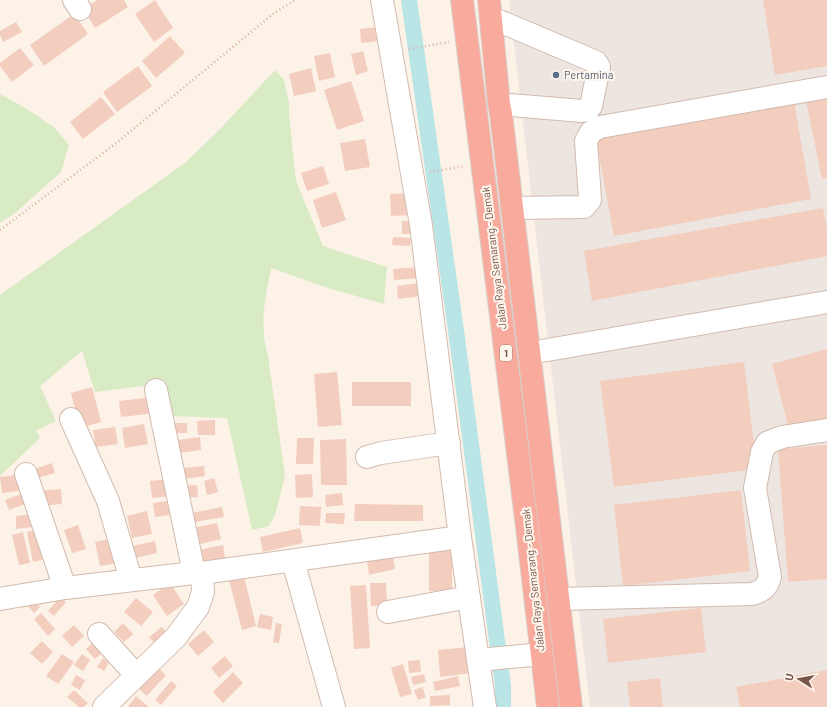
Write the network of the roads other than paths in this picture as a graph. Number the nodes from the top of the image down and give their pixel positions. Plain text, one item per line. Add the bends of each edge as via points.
1 (382, 0) edge
2 (462, 0) edge
3 (490, 9) edge
4 (827, 86) edge
5 (499, 104) junction
6 (512, 208) junction
7 (827, 302) edge
8 (530, 353) junction
9 (156, 390) dead end
10 (71, 418) dead end
11 (827, 430) edge
12 (449, 444) junction
13 (367, 457) dead end
14 (26, 474) dead end
15 (460, 537) junction
16 (293, 560) junction
17 (198, 573) junction
18 (131, 580) junction
19 (65, 588) junction
20 (469, 597) junction
21 (0, 599) edge
22 (559, 600) junction
23 (388, 612) dead end
24 (99, 634) dead end
25 (531, 655) junction
26 (484, 660) junction
27 (136, 676) junction
28 (104, 707) edge
29 (334, 707) edge
30 (485, 707) edge
31 (548, 707) edge
32 (571, 707) edge

1 - 12 street via 421,225
2 - 25 highway, Jalan Raya Semarang - Demak / 1 via 526,512
3 - 5 highway, Jalan Raya Semarang - Demak
3 - 5 street via 596,62 599,67 588,110
4 - 6 street via 600,127 592,132 586,141 590,200 584,207
5 - 6 highway, Jalan Raya Semarang - Demak
6 - 8 highway, Jalan Raya Semarang - Demak
7 - 8 street
8 - 22 highway, Jalan Raya Semarang - Demak
9 - 17 street
10 - 18 street via 108,501
11 - 22 street via 777,439 767,443 762,452 755,488 770,577 768,584 761,591 752,594
12 - 13 street
12 - 15 street
14 - 19 street
15 - 16 street
15 - 20 street
16 - 17 street
16 - 29 street
17 - 18 street
17 - 27 street via 203,592 198,607 176,637
18 - 19 street
19 - 21 street
20 - 23 street
20 - 26 street
22 - 32 highway, Jalan Raya Semarang - Demak
24 - 27 street
25 - 26 street
25 - 31 highway, Jalan Raya Semarang - Demak / 1
26 - 30 street
27 - 28 street

